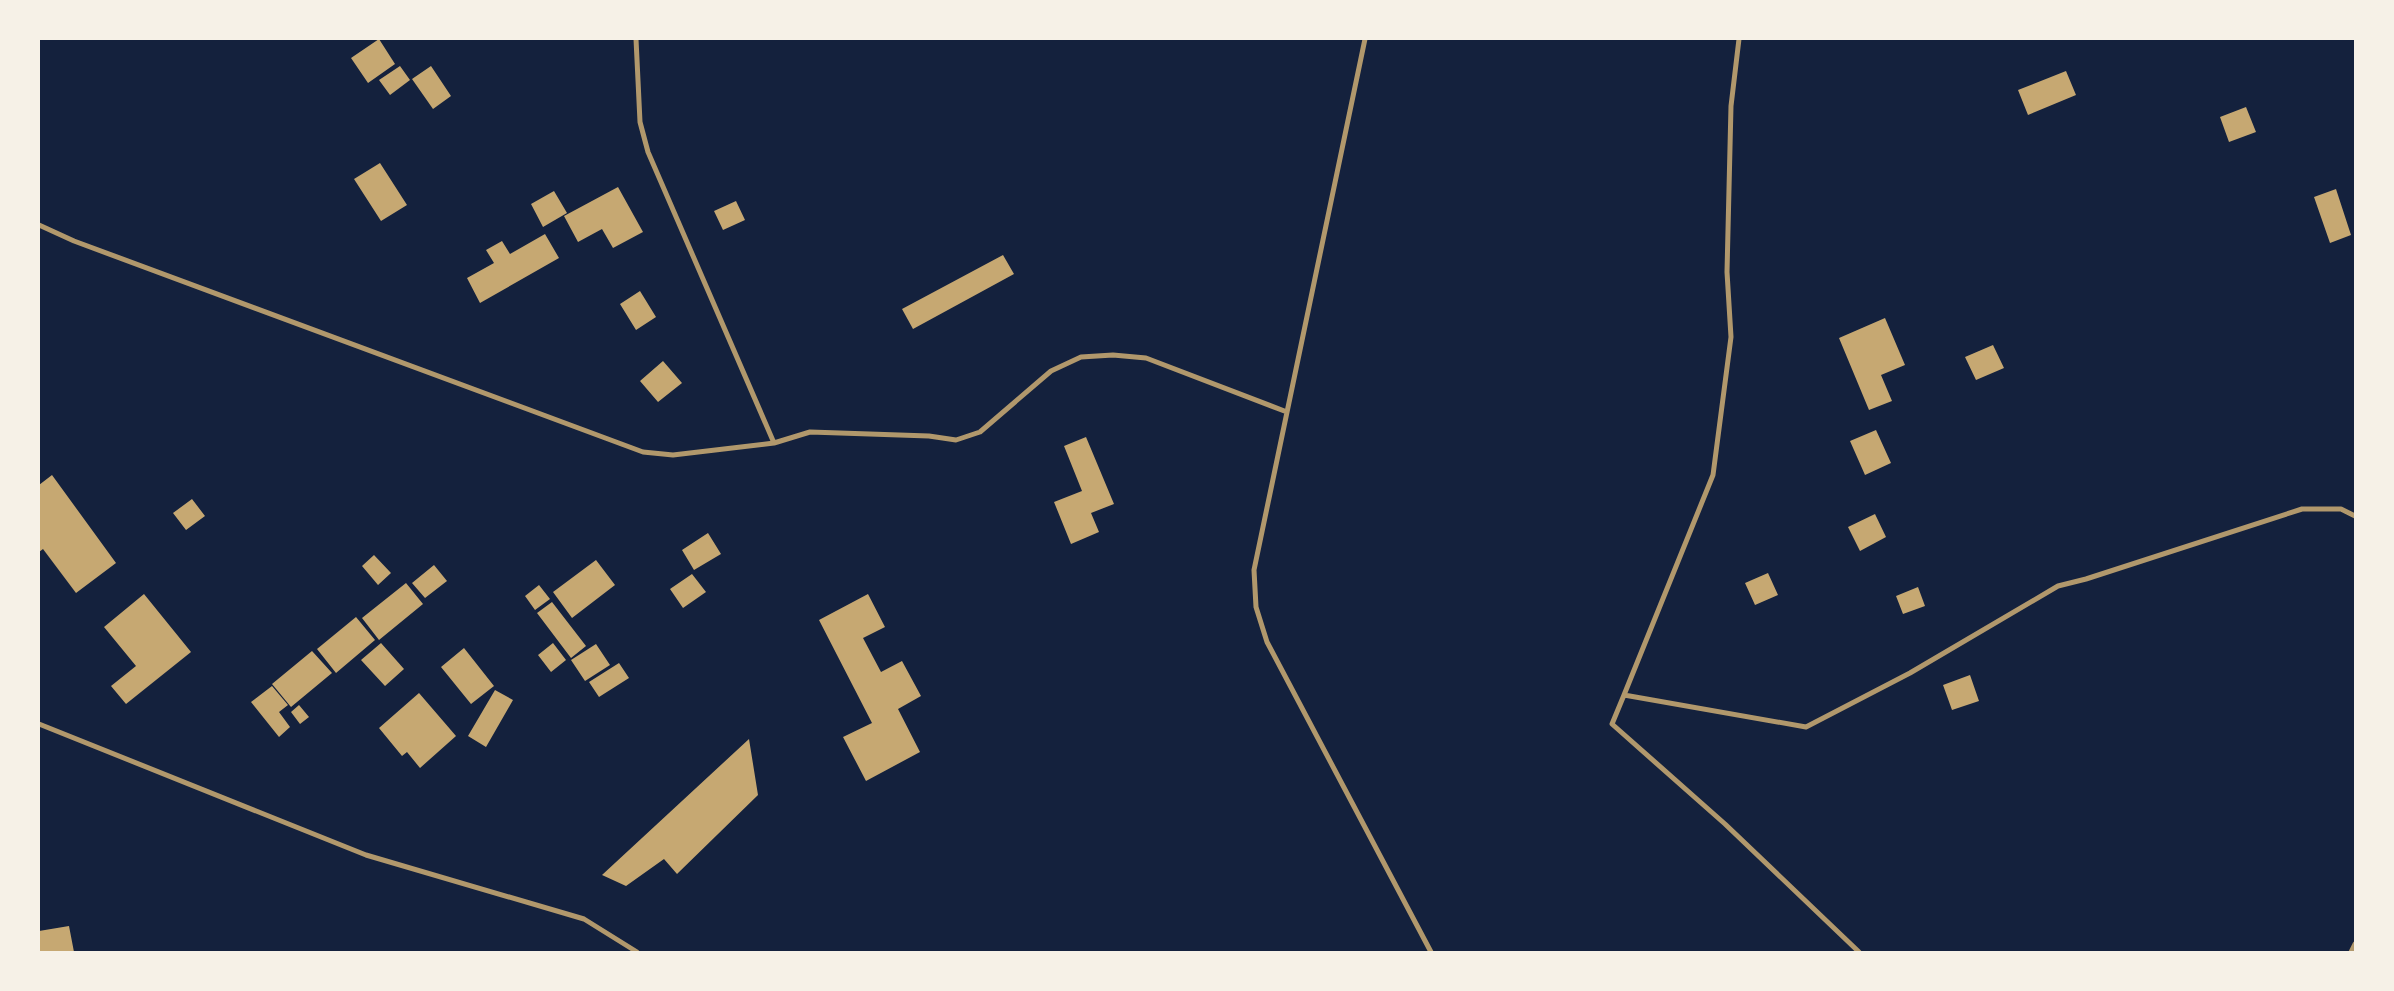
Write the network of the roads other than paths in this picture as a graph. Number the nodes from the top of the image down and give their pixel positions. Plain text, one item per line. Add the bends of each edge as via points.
1 (636, 39) edge
2 (1366, 39) edge
3 (1739, 39) edge
4 (39, 225) edge
5 (1287, 412) junction
6 (774, 443) junction
7 (2355, 516) edge
8 (1624, 695) junction
9 (39, 724) edge
10 (2355, 944) edge
11 (637, 952) edge
12 (1431, 952) edge
13 (1859, 952) edge
14 (2352, 952) edge

1 - 6 street via 640,122 648,152
2 - 5 street
3 - 8 street via 1731,116 1727,272 1731,337 1713,475
4 - 6 street via 643,452 673,455
5 - 6 street via 1146,358 1082,357 1051,371 980,432 956,440 929,436 810,432
5 - 12 street via 1254,570 1256,607 1267,642
7 - 8 street via 2341,509 2302,509 2058,586 1910,673 1806,727
8 - 13 street via 1612,724 1725,824
9 - 11 street via 366,855 584,919
10 - 14 street

